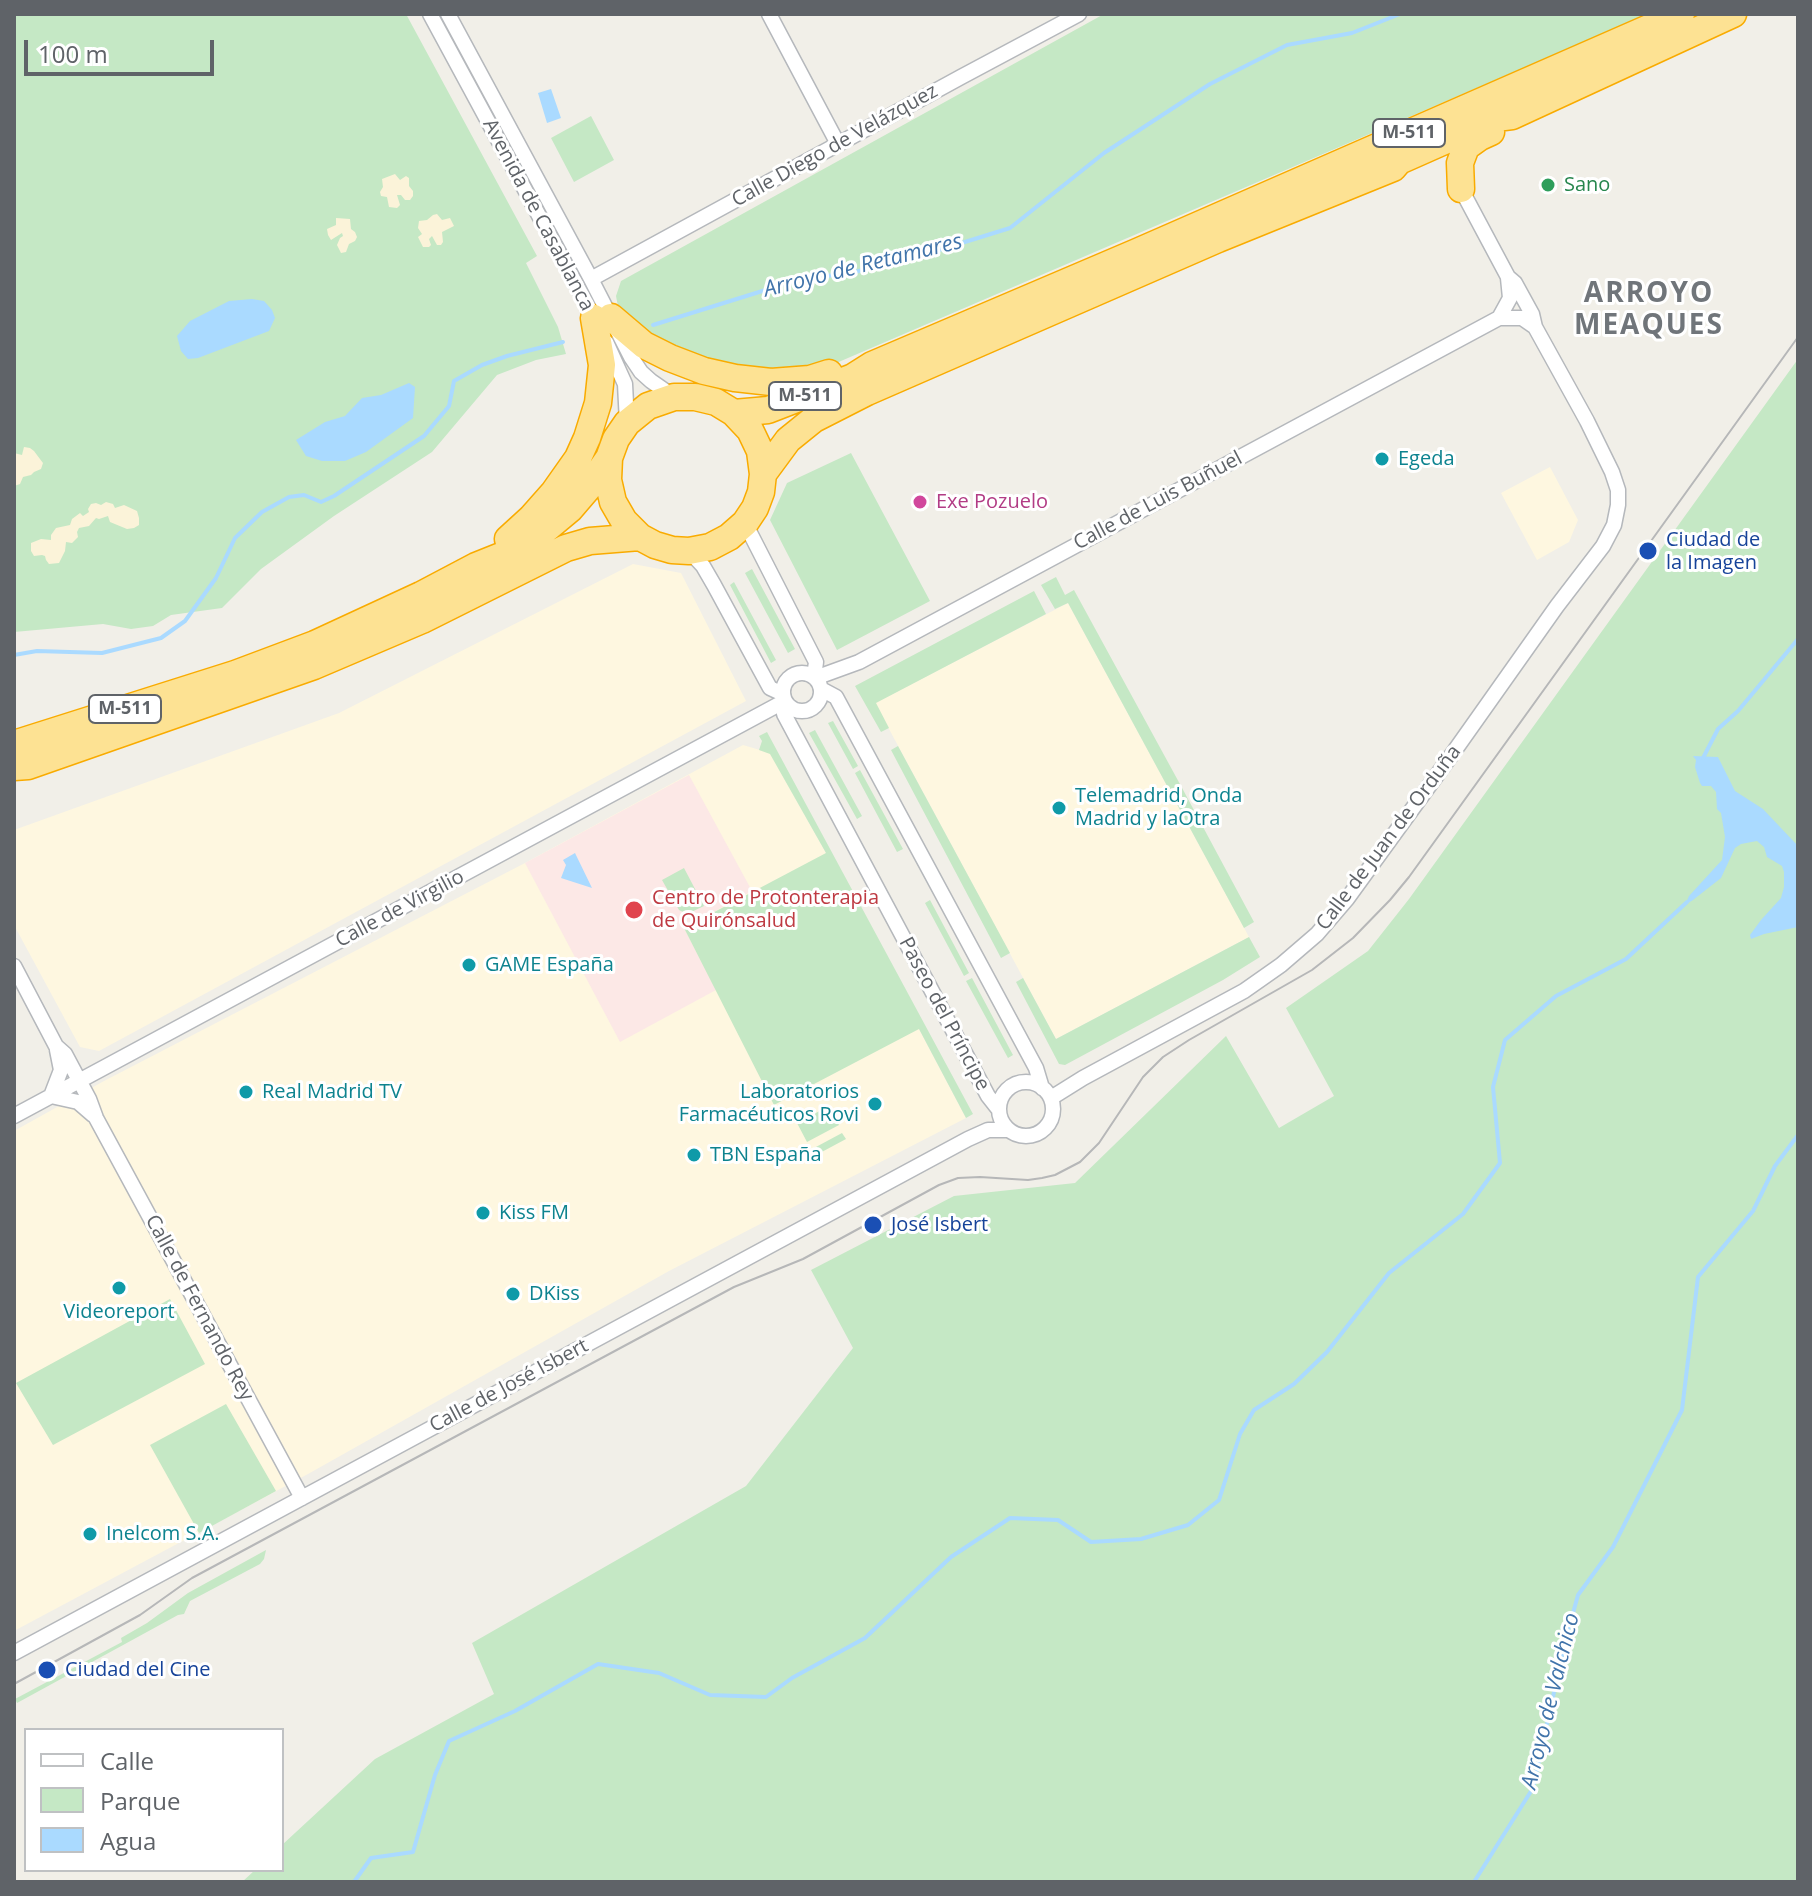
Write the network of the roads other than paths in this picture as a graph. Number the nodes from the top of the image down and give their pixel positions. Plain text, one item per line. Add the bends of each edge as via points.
1 (430, 14) edge
2 (448, 14) edge
3 (769, 14) edge
4 (1079, 14) edge
5 (1681, 14) edge
6 (1733, 14) edge
7 (1059, 19) edge
8 (1512, 116) junction
9 (838, 144) junction
10 (1393, 168) junction
11 (1461, 189) junction
12 (1508, 277) junction
13 (591, 279) junction
14 (602, 317) junction
15 (1499, 318) junction
16 (1535, 327) junction
17 (872, 365) junction
18 (674, 397) junction
19 (734, 413) junction
20 (627, 423) junction
21 (609, 458) junction
22 (763, 474) junction
23 (745, 523) junction
24 (640, 537) junction
25 (689, 551) junction
26 (476, 566) junction
27 (816, 681) junction
28 (785, 700) junction
29 (17, 764) edge
30 (14, 966) edge
31 (56, 1046) junction
32 (79, 1081) junction
33 (1046, 1093) junction
34 (51, 1096) junction
35 (999, 1110) junction
36 (14, 1116) edge
37 (96, 1118) junction
38 (1008, 1130) junction
39 (302, 1498) junction
40 (14, 1653) edge

1 - 14 street, Avenida de Casablanca
2 - 13 street, Avenida de Casablanca
3 - 9 street
4 - 7 street, Calle Diego de Velázquez
5 - 17 highway, M-511
6 - 8 highway, M-511
7 - 9 street, Calle Diego de Velázquez
8 - 10 highway, M-511 via 1482,124
8 - 11 highway via 1466,147 1460,163
9 - 13 street, Calle Diego de Velázquez
10 - 11 highway via 1432,165 1447,170
10 - 22 highway, M-511 via 867,392 814,419 788,440
11 - 12 street
12 - 15 street via 1510,298
12 - 16 street
13 - 14 street, Avenida de Casablanca
14 - 17 highway via 670,358 735,378 810,379
14 - 18 street, Avenida de Casablanca via 641,372
14 - 20 street, Avenida de Casablanca via 625,384
14 - 26 highway via 598,403 583,448 531,518
15 - 16 street via 1522,318
15 - 27 street, Calle de Luis Buñuel
16 - 33 street, Calle de Juan de Orduña via 1618,490 1614,525 1603,546 1317,934 1244,991
17 - 19 highway, M-511 via 768,410
18 - 19 highway, M-511 via 716,402
18 - 20 highway via 648,406
19 - 22 highway, M-511 via 760,451
20 - 21 highway, M-511
21 - 24 highway via 613,502
21 - 26 highway, M-511 via 579,498 546,529
22 - 23 highway, M-511 via 758,500
23 - 25 highway via 710,547
23 - 27 street via 816,662
24 - 25 highway, M-511
24 - 29 highway, M-511 via 566,548 422,620 314,666
25 - 28 street, Paseo del Príncipe via 703,566 770,688
26 - 29 highway, M-511 via 315,644
27 - 28 street via 806,673 789,678
27 - 28 street via 820,698 806,711
27 - 33 street via 836,697
28 - 32 street, Calle de Virgilio
28 - 35 street, Paseo del Príncipe via 784,714
30 - 31 street, Calle de Fernando Rey
31 - 32 street, Calle de Fernando Rey
31 - 34 street, Calle de Fernando Rey via 61,1070
32 - 34 street, Calle de Virgilio
32 - 37 street, Calle de Fernando Rey
33 - 35 street via 1031,1082 1019,1083 1008,1088
33 - 38 street via 1053,1112 1047,1126 1021,1136
34 - 36 street, Calle de Virgilio
34 - 37 street via 78,1102
35 - 38 street
37 - 39 street, Calle de Fernando Rey
38 - 39 street, Calle de José Isbert via 988,1130 957,1144
39 - 40 street, Calle de José Isbert

